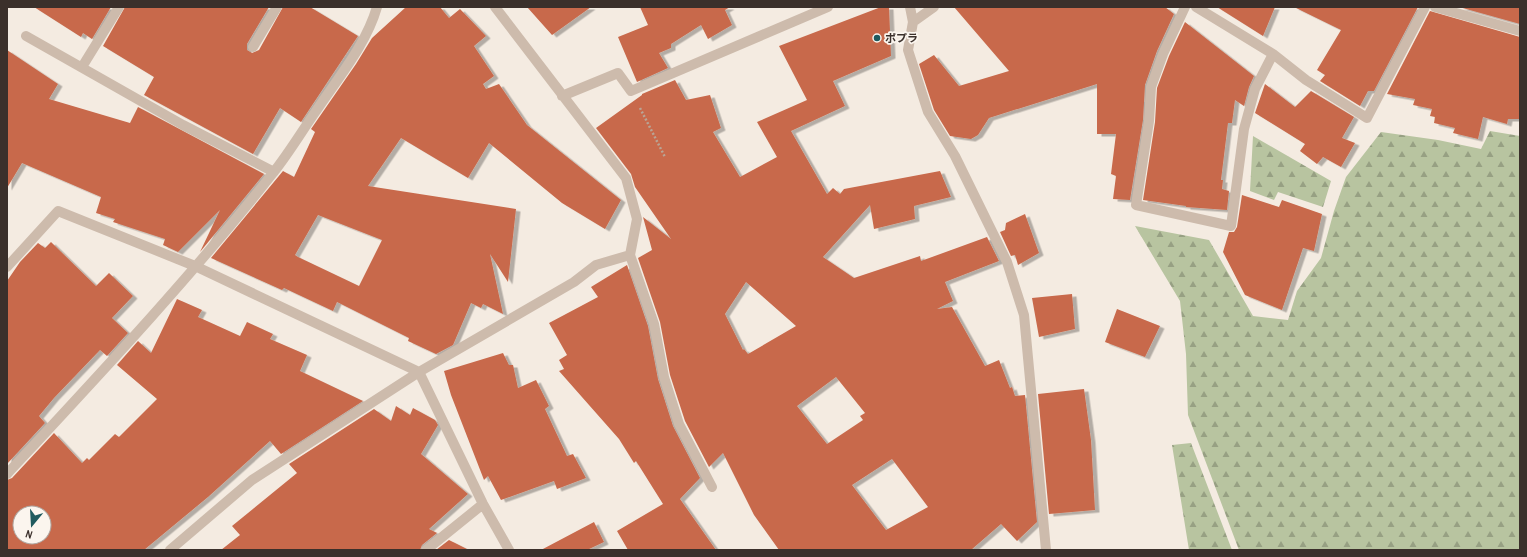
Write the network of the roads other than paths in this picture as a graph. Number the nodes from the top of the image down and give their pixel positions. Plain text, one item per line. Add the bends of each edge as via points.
1 (120, 7) edge
2 (277, 7) edge
3 (377, 7) edge
4 (495, 7) edge
5 (828, 7) edge
6 (910, 7) edge
7 (934, 7) edge
8 (1186, 7) edge
9 (1196, 7) edge
10 (1425, 7) edge
11 (1435, 7) edge
12 (913, 22) junction
13 (1520, 31) edge
14 (26, 36) dead end
15 (253, 48) dead end
16 (1273, 54) junction
17 (82, 67) junction
18 (562, 96) junction
19 (274, 172) junction
20 (630, 255) junction
21 (7, 266) edge
22 (195, 266) junction
23 (419, 372) junction
24 (7, 474) edge
25 (712, 487) dead end
26 (484, 504) junction
27 (170, 550) edge
28 (426, 550) edge
29 (509, 550) edge
30 (1046, 550) edge

1 - 17 street
2 - 15 street
3 - 19 street via 372,24 341,75
4 - 18 street
5 - 18 street via 632,91 618,73
6 - 12 street
7 - 12 street
8 - 16 street via 1150,87 1149,120 1136,205 1231,226 1244,129 1255,89
9 - 16 street
10 - 16 street via 1367,118 1306,80
11 - 13 street
12 - 30 street via 908,50 928,112 955,156 1007,262 1024,315
14 - 17 street
17 - 19 street via 183,125
18 - 20 street via 626,178 637,219
19 - 22 street
20 - 23 street via 596,265 574,282
20 - 25 street via 654,324 664,377 679,424
21 - 22 street via 58,211
22 - 23 street
22 - 24 street
23 - 26 street
23 - 27 street via 252,480
26 - 28 street
26 - 29 street

